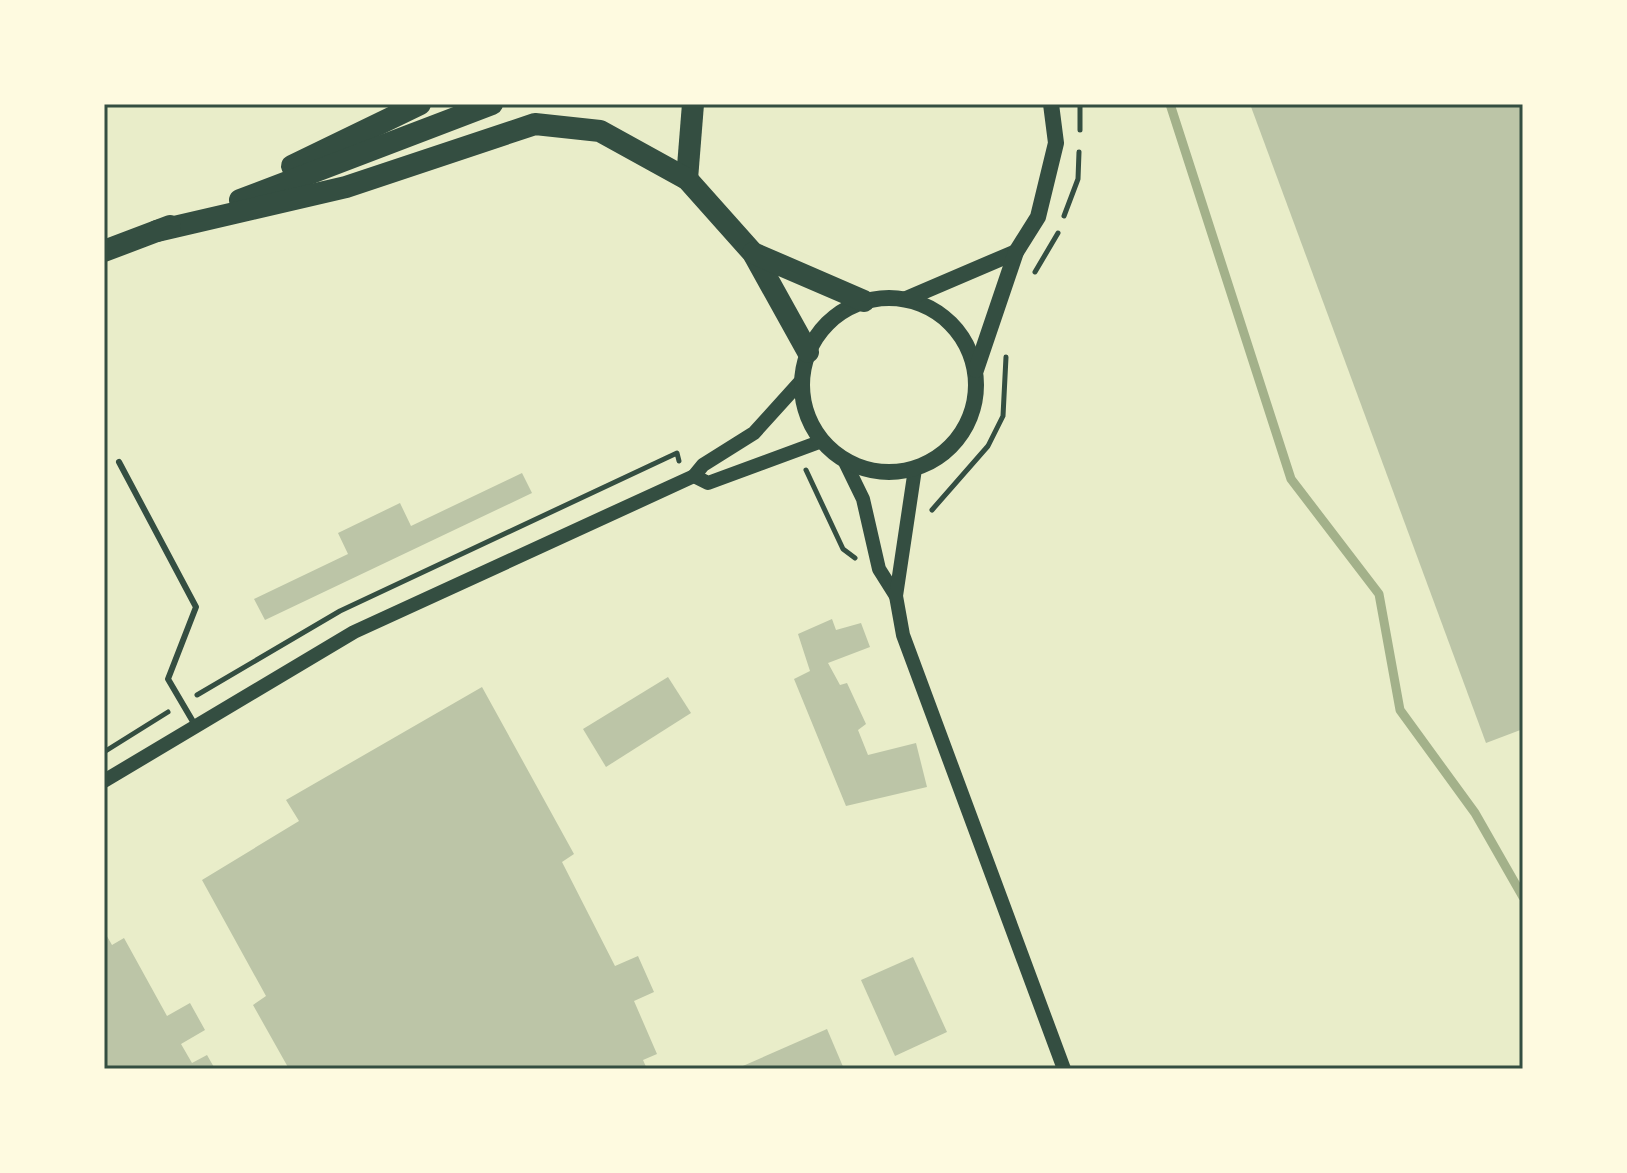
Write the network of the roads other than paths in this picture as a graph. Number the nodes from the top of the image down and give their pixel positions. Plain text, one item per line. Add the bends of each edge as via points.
1 (420, 104) edge
2 (492, 104) edge
3 (693, 104) edge
4 (1051, 104) edge
5 (687, 179) junction
6 (157, 231) junction
7 (104, 251) edge
8 (1016, 252) junction
9 (753, 253) junction
10 (906, 299) junction
11 (864, 301) junction
12 (808, 352) junction
13 (976, 371) junction
14 (801, 381) junction
15 (822, 441) junction
16 (844, 460) junction
17 (119, 462) dead end
18 (915, 469) junction
19 (694, 476) junction
20 (896, 596) junction
21 (195, 725) junction
22 (104, 781) edge
23 (1064, 1069) edge

1 - 6 highway
2 - 6 highway
3 - 5 highway
4 - 8 main road via 1056,143 1038,217
5 - 6 highway via 600,131 535,124 346,187
5 - 9 highway
6 - 7 highway
8 - 10 main road
8 - 13 main road
9 - 11 highway
9 - 12 highway
10 - 11 main road
10 - 13 main road via 939,312 952,324
11 - 12 main road via 836,315
12 - 14 main road
13 - 18 main road via 974,407 958,439
14 - 15 main road via 806,413
14 - 19 street via 754,433
15 - 16 main road
15 - 19 street via 708,483
16 - 18 main road via 878,472
16 - 20 street via 863,499 879,569
17 - 21 lane via 196,607 168,679
18 - 20 street
19 - 21 street via 354,632
20 - 23 street via 903,635
21 - 22 street

